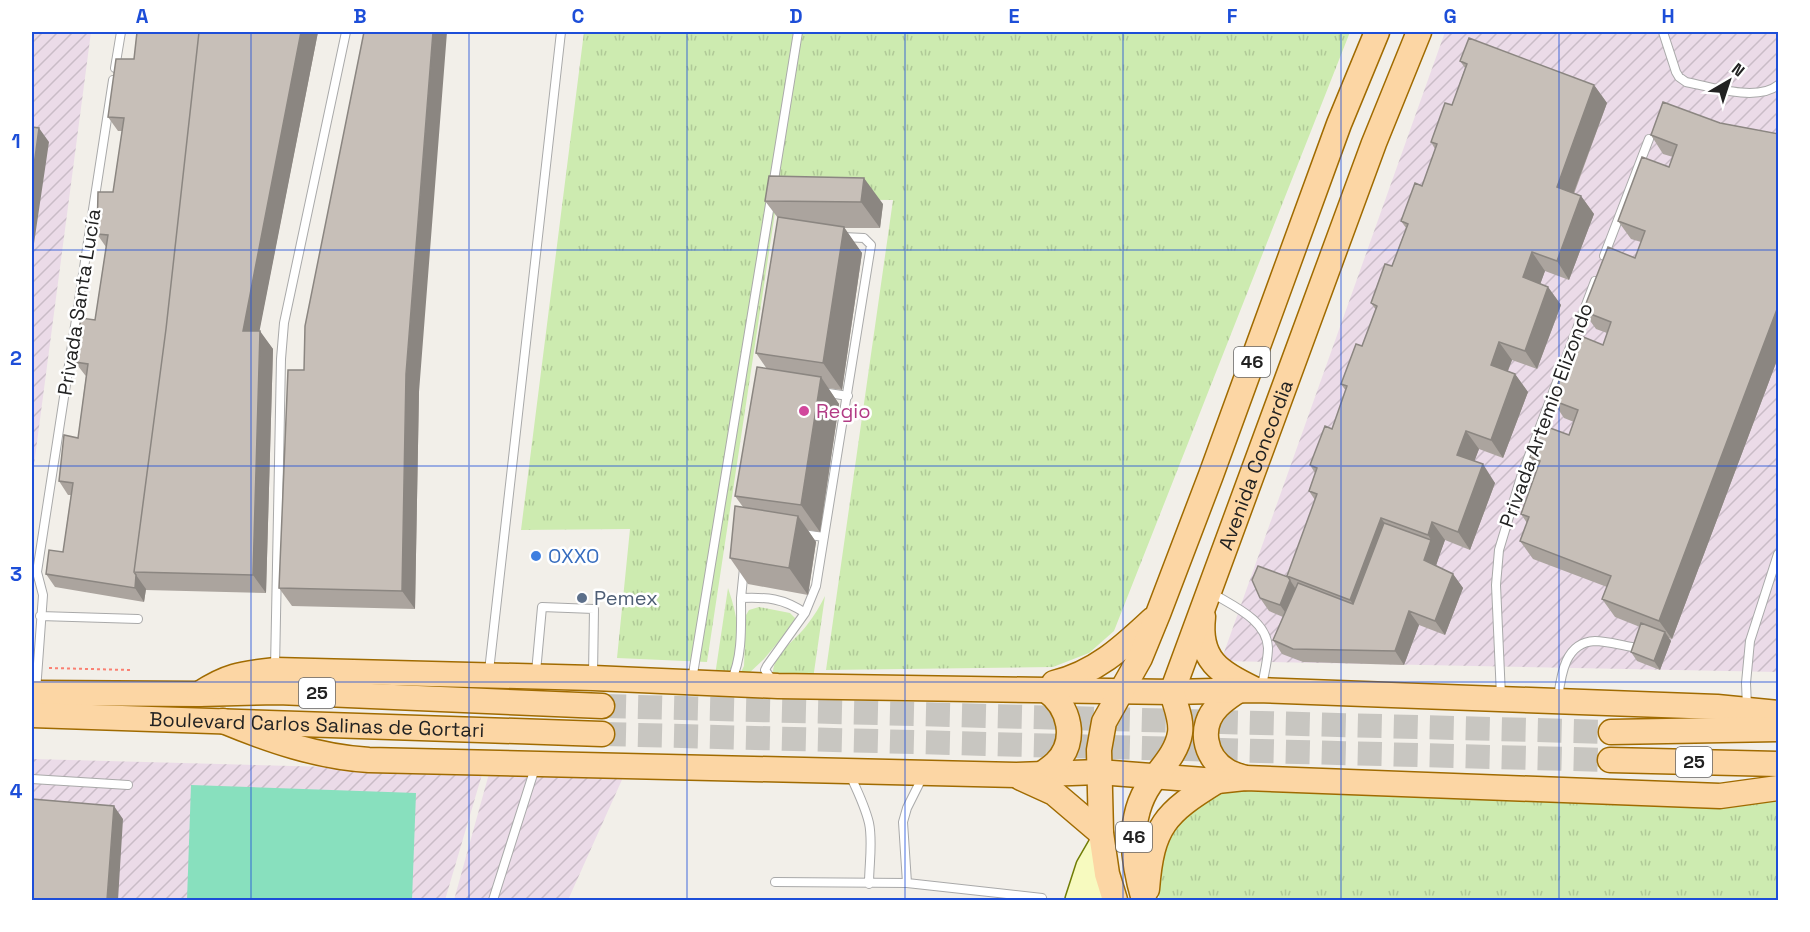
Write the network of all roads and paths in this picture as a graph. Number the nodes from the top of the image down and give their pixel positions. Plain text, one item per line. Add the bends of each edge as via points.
1 (121, 32) edge
2 (346, 32) edge
3 (561, 32) edge
4 (798, 32) edge
5 (1377, 32) edge
6 (1419, 32) edge
7 (1663, 32) edge
8 (1779, 85) edge
9 (1649, 139) edge
10 (829, 236) edge
11 (814, 391) edge
12 (848, 396) junction
13 (792, 533) edge
14 (824, 537) junction
15 (1779, 554) edge
16 (745, 559) edge
17 (37, 572) junction
18 (32, 582) edge
19 (1207, 595) junction
20 (741, 598) junction
21 (805, 613) junction
22 (1158, 614) junction
23 (40, 616) junction
24 (138, 620) dead end
25 (1632, 647) edge
26 (37, 668) junction
27 (130, 670) dead end
28 (275, 670) junction
29 (489, 676) junction
30 (536, 677) junction
31 (593, 678) junction
32 (692, 682) junction
33 (729, 683) junction
34 (778, 686) junction
35 (1040, 690) junction
36 (1121, 690) junction
37 (1251, 691) junction
38 (1172, 692) junction
39 (199, 694) junction
40 (33, 700) edge
41 (1501, 701) junction
42 (1557, 702) junction
43 (602, 706) tunnel mouth
44 (1747, 709) junction
45 (1779, 713) edge
46 (223, 721) junction
47 (1779, 729) edge
48 (1611, 732) tunnel mouth
49 (602, 734) tunnel mouth
50 (1610, 760) tunnel mouth
51 (536, 764) junction
52 (1779, 764) edge
53 (848, 771) junction
54 (1099, 772) junction
55 (924, 773) junction
56 (1041, 775) junction
57 (1016, 776) junction
58 (1157, 776) junction
59 (1245, 778) junction
60 (32, 779) edge
61 (1217, 781) junction
62 (128, 785) dead end
63 (1779, 788) edge
64 (1101, 836) junction
65 (1107, 874) junction
66 (775, 882) dead end
67 (907, 883) junction
68 (869, 884) junction
69 (1042, 898) dead end
70 (493, 900) edge
71 (1076, 900) edge
72 (1091, 900) edge
73 (1115, 900) edge
74 (1145, 900) edge

1 - 17 lane, Privada Santa Lucía
2 - 28 lane via 284,323
3 - 29 lane
4 - 32 lane
5 - 22 main road, Avenida Concordia / 46
6 - 19 main road, Avenida Concordia / 46
7 - 8 lane via 1676,72 1686,82 1756,93
9 - 41 lane, Privada Artemio Elizondo via 1521,477 1499,550 1496,585
10 - 12 lane via 864,238 871,245
11 - 12 lane
12 - 14 lane
13 - 14 lane
14 - 21 lane via 813,597
15 - 44 lane via 1750,642
16 - 20 lane
17 - 18 lane, Privada Santa Lucía
17 - 23 lane, Privada Santa Lucía via 43,595
19 - 37 main road via 1202,625 1209,655 1220,671
19 - 37 lane via 1251,618 1264,633 1268,647
19 - 38 main road, Avenida Concordia / 46
20 - 21 lane via 782,600
20 - 33 lane via 740,642
21 - 34 lane via 766,666 766,672
22 - 35 main road via 1099,665
22 - 36 main road, Avenida Concordia / 46 via 1140,658
23 - 24 lane
23 - 26 lane, Privada Santa Lucía
25 - 42 lane via 1594,641 1578,646 1567,658
26 - 27 path
26 - 40 lane, Privada Santa Lucía
28 - 29 main road
28 - 39 main road via 228,677
29 - 30 main road
30 - 31 main road
30 - 31 lane via 542,607 594,609
31 - 32 main road
32 - 33 main road
33 - 34 main road
34 - 35 main road
35 - 36 main road
35 - 56 main road via 1057,698 1065,710 1069,737 1056,764
36 - 38 main road
36 - 54 main road, Avenida Concordia / 46 via 1100,736
37 - 38 main road
37 - 41 main road
37 - 59 main road via 1218,706 1206,727 1208,752 1228,772
38 - 58 main road, 46 via 1181,731
39 - 40 main road, Boulevard Carlos Salinas de Gortari / 25
39 - 43 main road, Boulevard Carlos Salinas de Gortari / 25 via 278,692
40 - 46 main road, Boulevard Carlos Salinas de Gortari / 25
41 - 42 main road
42 - 44 main road
44 - 45 main road
46 - 49 main road, Boulevard Carlos Salinas de Gortari / 25
46 - 51 main road via 256,735 345,758
47 - 48 main road, 25
50 - 52 main road, 25
51 - 53 main road
51 - 70 lane
53 - 55 main road
53 - 68 lane via 869,824
54 - 56 main road
54 - 58 main road
54 - 64 main road, Avenida Concordia / 46
55 - 57 main road
55 - 67 lane via 903,822
56 - 57 main road
57 - 64 main road via 1054,793
58 - 61 main road
58 - 74 main road, 46 via 1139,808 1133,852
59 - 61 main road
59 - 63 main road via 1720,796
60 - 62 lane
61 - 74 main road via 1186,800 1164,822 1152,852
64 - 65 main road, Avenida Concordia / 46
64 - 71 street
65 - 72 street
65 - 73 main road, Avenida Concordia / 46
66 - 68 lane
67 - 68 lane
67 - 69 lane

